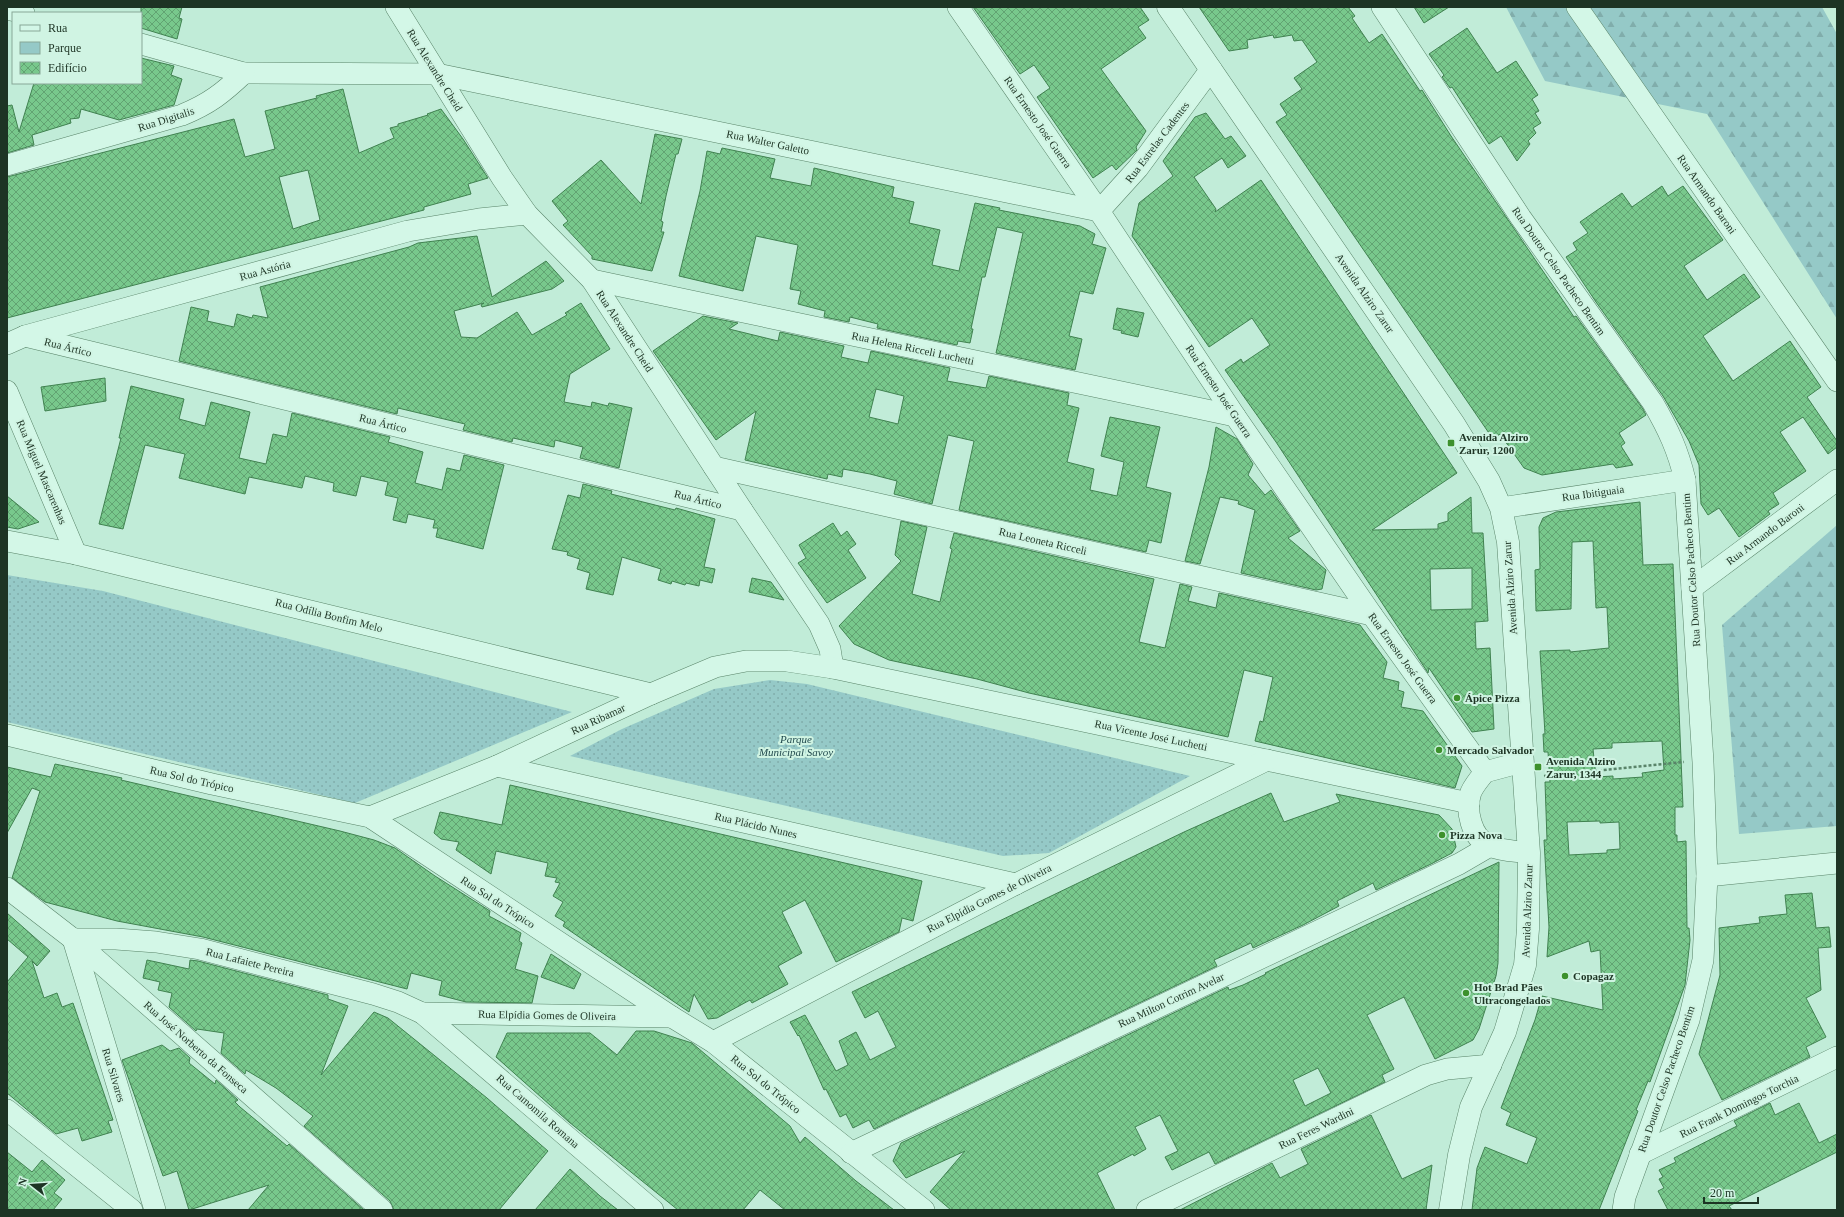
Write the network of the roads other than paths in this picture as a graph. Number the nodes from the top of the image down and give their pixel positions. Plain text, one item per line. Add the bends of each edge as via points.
1 (396, 7) edge
2 (958, 7) edge
3 (1168, 7) edge
4 (1382, 7) edge
5 (1577, 7) edge
6 (7, 9) edge
7 (20, 12) edge
8 (142, 44) edge
9 (1211, 70) junction
10 (244, 73) junction
11 (437, 74) junction
12 (7, 165) edge
13 (1099, 211) junction
14 (527, 214) junction
15 (592, 280) junction
16 (16, 340) edge
17 (1837, 381) edge
18 (7, 391) edge
19 (1235, 416) junction
20 (714, 467) junction
21 (1685, 480) junction
22 (1837, 480) edge
23 (1501, 508) junction
24 (742, 510) junction
25 (7, 541) edge
26 (76, 554) junction
27 (1692, 588) junction
28 (1372, 615) junction
29 (833, 668) junction
30 (651, 694) junction
31 (7, 735) edge
32 (1267, 760) junction
33 (497, 766) junction
34 (1523, 770) junction
35 (1485, 772) junction
36 (1469, 803) junction
37 (370, 817) junction
38 (1490, 846) junction
39 (1529, 853) junction
40 (1837, 863) edge
41 (1707, 876) junction
42 (1016, 884) junction
43 (7, 888) edge
44 (73, 940) junction
45 (422, 1013) junction
46 (672, 1017) junction
47 (713, 1042) junction
48 (1837, 1058) edge
49 (1491, 1065) junction
50 (7, 1110) edge
51 (852, 1153) junction
52 (1640, 1154) junction
53 (132, 1210) edge
54 (155, 1210) edge
55 (382, 1210) edge
56 (653, 1210) edge
57 (924, 1210) edge
58 (1147, 1210) edge
59 (1450, 1210) edge
60 (1623, 1210) edge

1 - 11 street, Rua Alexandre Cheid
2 - 13 street, Rua Ernesto José Guerra
3 - 9 street, Avenida Alziro Zarur
4 - 21 street, Rua Doutor Celso Pacheco Bentim via 1521,218 1653,403 1679,453
5 - 17 street, Rua Armando Baroni
6 - 7 street
8 - 10 street
9 - 13 street, Rua Estrelas Cadentes via 1138,168
9 - 23 street, Avenida Alziro Zarur via 1454,424 1487,477
10 - 11 street
10 - 12 street, Rua Digitalis via 204,106 182,116
11 - 13 street, Rua Walter Galetto
11 - 14 street, Rua Alexandre Cheid
13 - 19 street, Rua Ernesto José Guerra
14 - 15 street, Rua Alexandre Cheid
14 - 16 street, Rua Astória via 408,231
15 - 19 street, Rua Helena Ricceli Luchetti
15 - 20 street, Rua Alexandre Cheid
16 - 24 street, Rua Ártico
18 - 26 street, Rua Miguel Mascarenhas
19 - 28 street, Rua Ernesto José Guerra
20 - 24 street, Rua Alexandre Cheid
20 - 28 street, Rua Leoneta Ricceli
21 - 23 street, Rua Ibitiguaia
21 - 27 street, Rua Doutor Celso Pacheco Bentim
22 - 27 street, Rua Armando Baroni
23 - 34 street, Avenida Alziro Zarur via 1509,550
24 - 29 street, Rua Alexandre Cheid via 819,624 830,649
25 - 26 street, Rua Odília Bonfim Melo
26 - 30 street, Rua Odília Bonfim Melo
27 - 41 street, Rua Doutor Celso Pacheco Bentim
28 - 35 street, Rua Ernesto José Guerra
29 - 30 street, Rua Ribamar via 787,661 746,661 715,667
29 - 32 street, Rua Vicente José Luchetti
30 - 33 street, Rua Ribamar
31 - 37 street, Rua Sol do Trópico via 212,784
32 - 36 street, Rua Vicente José Luchetti
32 - 42 street, Rua Elpídia Gomes de Oliveira
33 - 37 street, Rua Ribamar
33 - 42 street, Rua Plácido Nunes
34 - 35 street
34 - 39 street, Avenida Alziro Zarur
35 - 36 street via 1472,792
36 - 38 street via 1470,820 1474,831 1482,842
37 - 46 street, Rua Sol do Trópico
38 - 39 street
38 - 51 street, Rua Milton Cotrim Avelar via 1459,864
39 - 49 street, Avenida Alziro Zarur via 1525,964 1505,1032
40 - 41 street
41 - 52 street, Rua Doutor Celso Pacheco Bentim via 1700,975 1689,1020
42 - 47 street, Rua Elpídia Gomes de Oliveira
43 - 44 street, Rua José Norberto da Fonseca
44 - 45 street, Rua Lafaiete Pereira via 116,939 200,949 373,994
44 - 54 street, Rua Silvares
44 - 55 street, Rua José Norberto da Fonseca
45 - 46 street, Rua Elpídia Gomes de Oliveira
45 - 56 street, Rua Camomila Romana
46 - 47 street, Rua Sol do Trópico
47 - 51 street, Rua Sol do Trópico
48 - 52 street, Rua Frank Domingos Torchia
49 - 58 street, Rua Feres Wardini via 1447,1069 1426,1075
49 - 59 street, Avenida Alziro Zarur via 1471,1106 1459,1155
50 - 53 street
51 - 57 street, Rua Sol do Trópico
52 - 60 street, Rua Doutor Celso Pacheco Bentim

